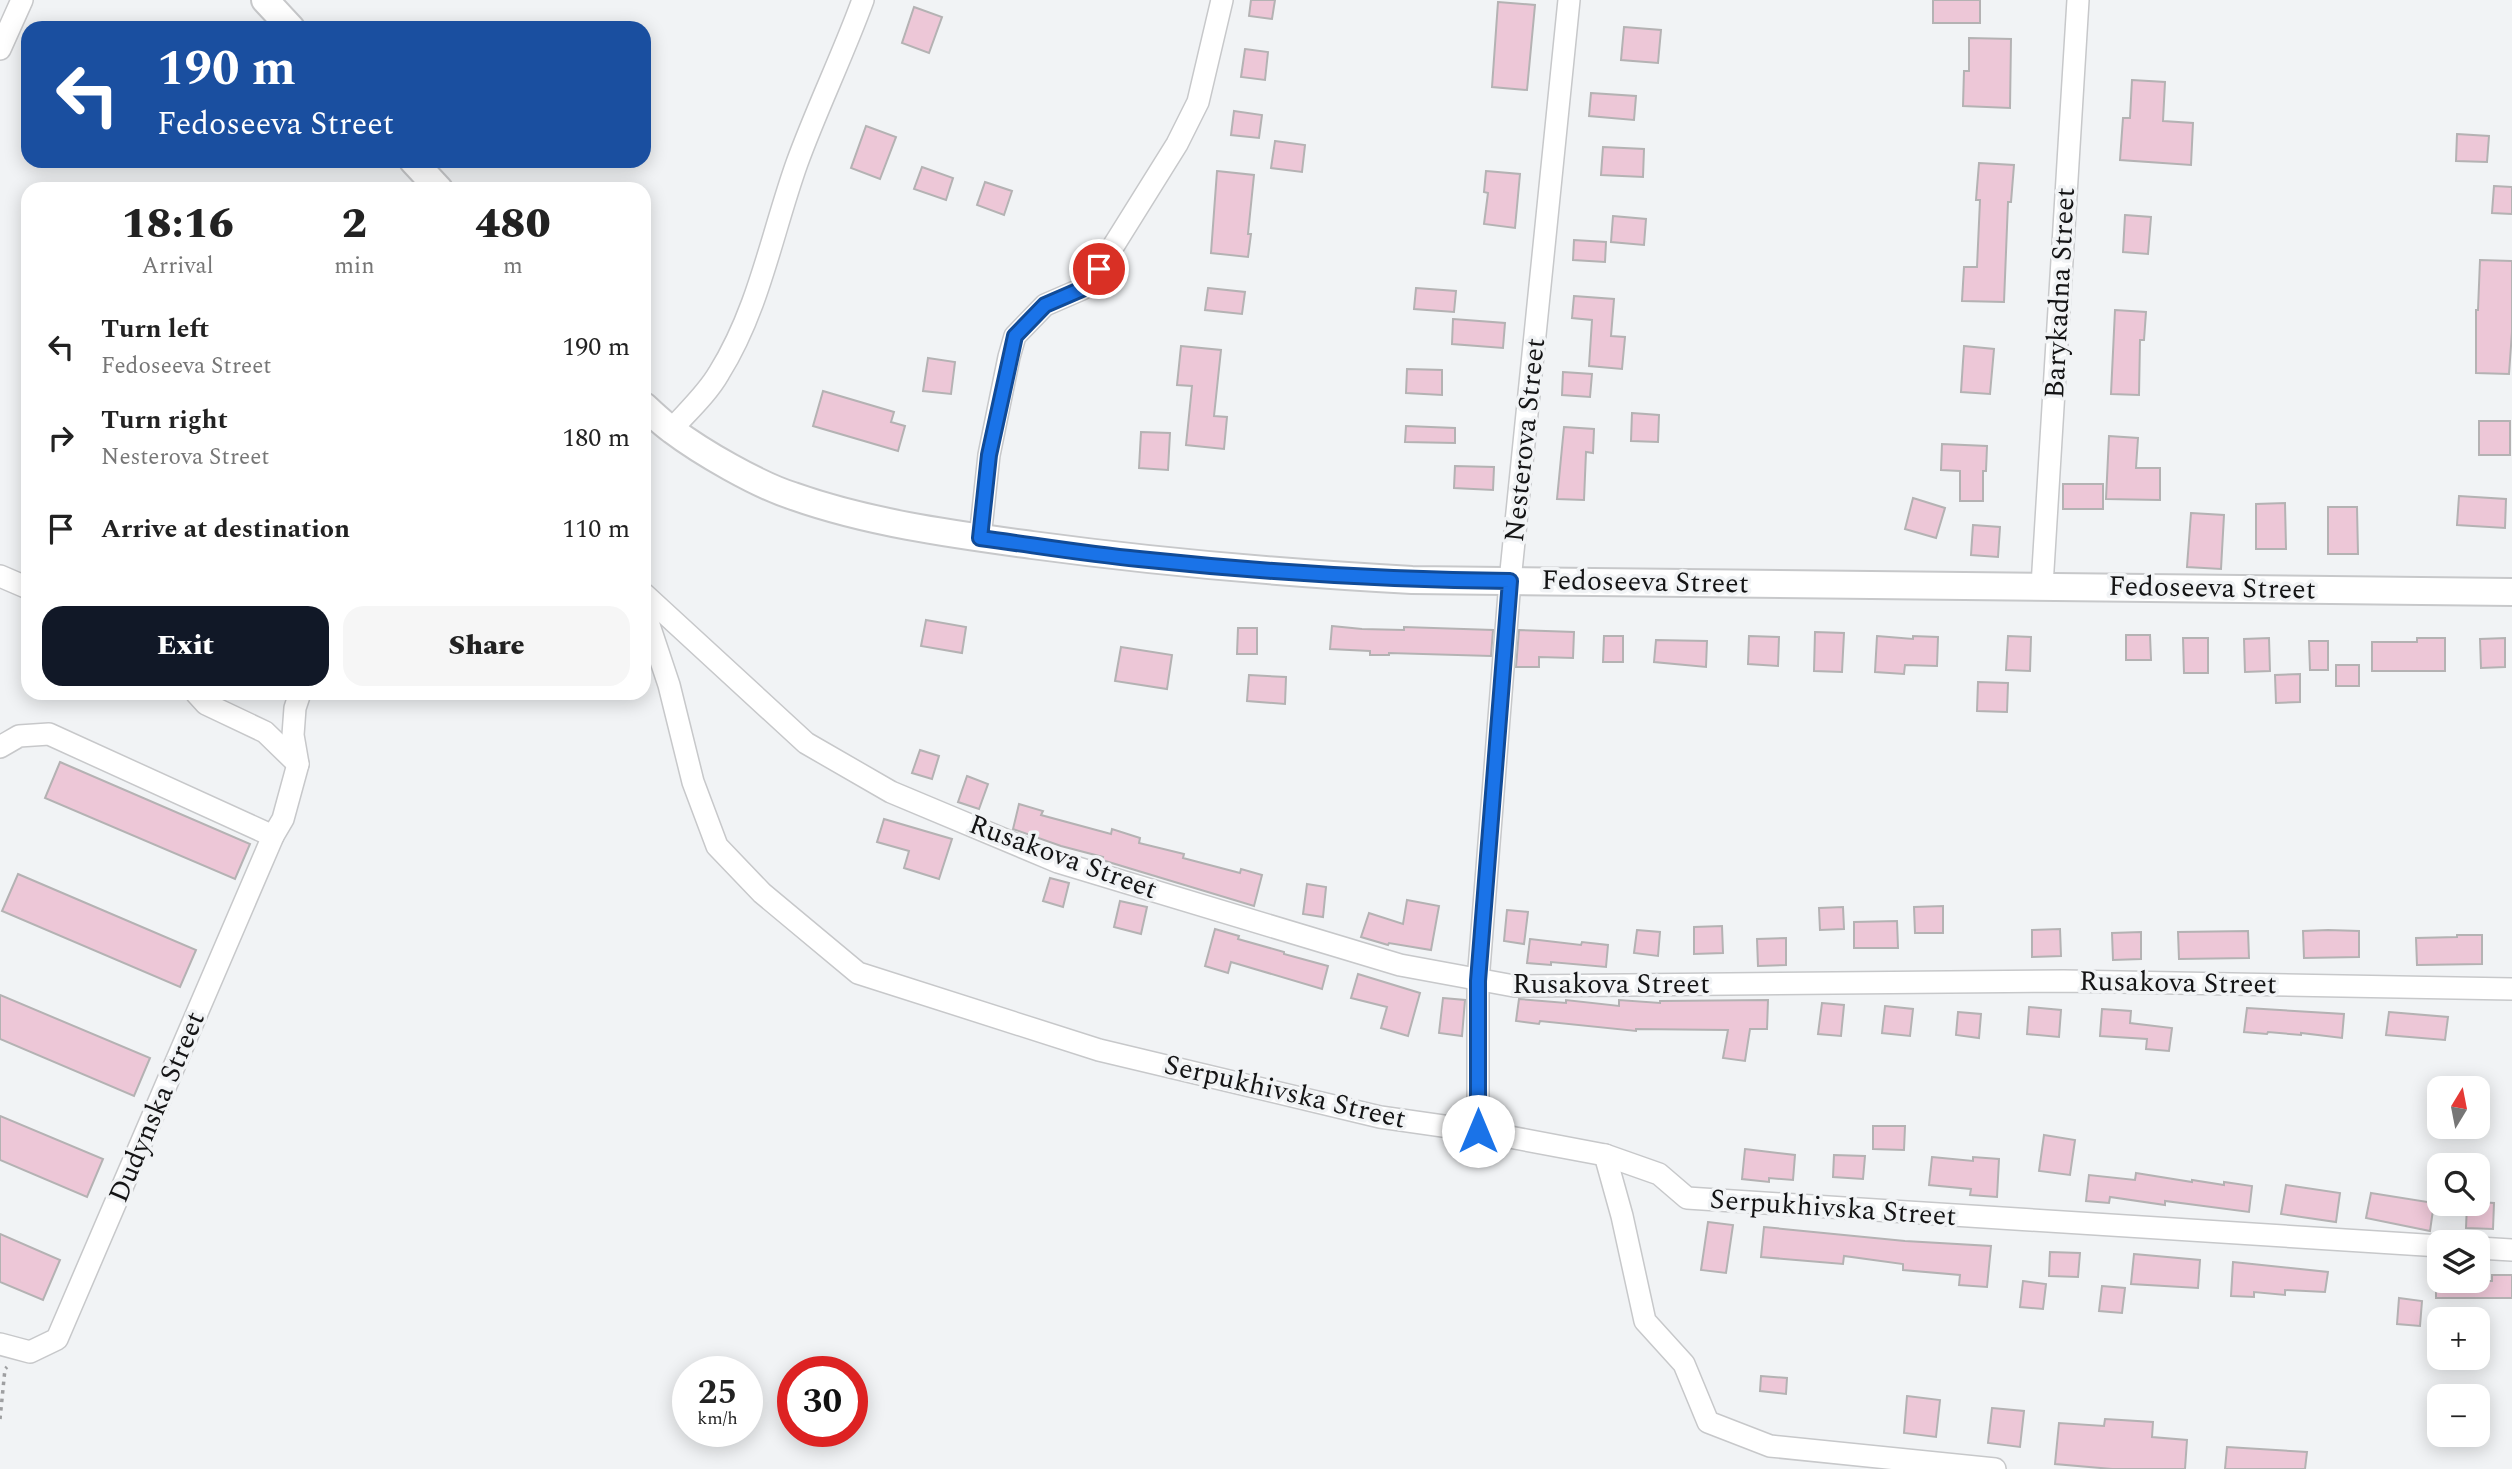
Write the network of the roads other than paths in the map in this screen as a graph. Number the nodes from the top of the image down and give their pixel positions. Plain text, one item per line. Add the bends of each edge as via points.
1 (22, 0) edge
2 (265, 0) edge
3 (863, 0) edge
4 (1222, 0) edge
5 (1569, 0) edge
6 (2078, 0) edge
7 (284, 21) edge
8 (0, 49) edge
9 (420, 168) edge
10 (432, 182) edge
11 (651, 411) edge
12 (671, 430) junction
13 (980, 538) junction
14 (0, 576) edge
15 (1510, 581) junction
16 (21, 585) edge
17 (2042, 586) junction
18 (2512, 592) edge
19 (651, 600) edge
20 (651, 631) edge
21 (202, 700) edge
22 (298, 700) edge
23 (0, 747) edge
24 (298, 764) junction
25 (278, 828) junction
26 (1478, 981) junction
27 (2512, 989) edge
28 (1478, 1131) junction
29 (1605, 1155) junction
30 (2427, 1245) edge
31 (2490, 1249) edge
32 (2512, 1250) edge
33 (0, 1344) edge
34 (1995, 1469) edge

1 - 8 street
2 - 7 main road
3 - 12 street via 798,163 741,328 719,374
4 - 13 street via 1198,102 1177,144 1099,269 1082,289 1045,305 1015,336 989,455
5 - 15 street, Nesterova Street
6 - 17 street, Barykadna Street
9 - 10 main road
11 - 12 main road, Fedoseeva Street
12 - 13 main road, Fedoseeva Street via 790,496 853,514
13 - 15 main road, Fedoseeva Street via 1268,571
14 - 16 street
15 - 17 main road, Fedoseeva Street
15 - 26 street, Nesterova Street
17 - 18 main road, Fedoseeva Street
19 - 26 street, Rusakova Street via 806,743 891,792 1058,862 1400,965
20 - 28 street, Serpukhivska Street via 717,846 762,893 858,973 1099,1050 1380,1117
21 - 24 street via 265,732
22 - 24 street via 293,735
23 - 25 street via 19,736 49,734
24 - 25 street, Dudynska Street
25 - 33 street, Dudynska Street via 57,1339 30,1352
26 - 27 street, Rusakova Street via 1514,986 2064,981
26 - 28 street, Nesterova Street
28 - 29 street, Serpukhivska Street
29 - 30 street, Serpukhivska Street via 1659,1174 1687,1198
29 - 34 street via 1645,1321 1684,1364 1708,1422 1770,1446
31 - 32 street

